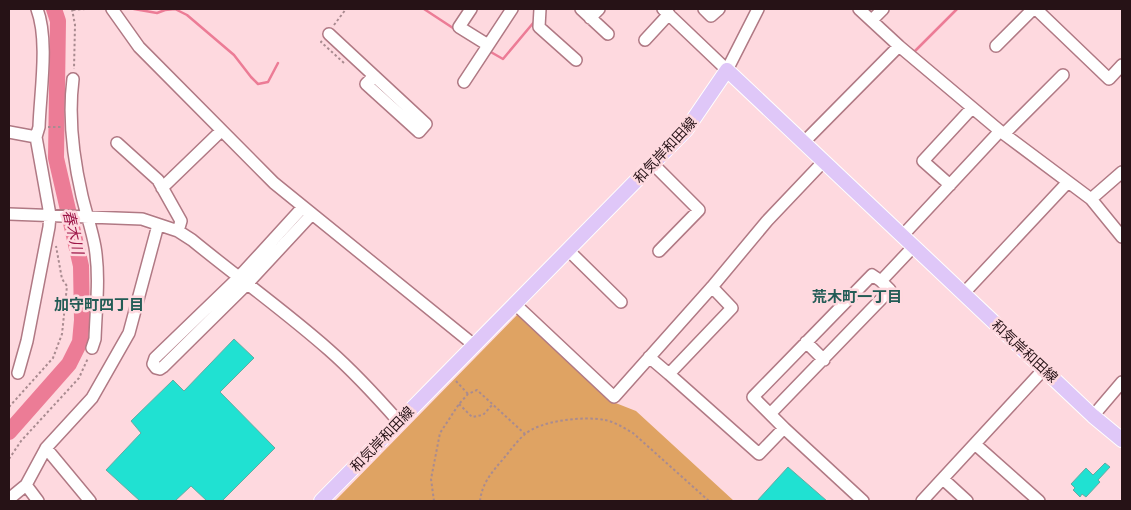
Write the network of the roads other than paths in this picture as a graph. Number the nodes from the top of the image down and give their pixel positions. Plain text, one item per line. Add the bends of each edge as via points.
1 (37, 9) edge
2 (112, 9) edge
3 (471, 9) edge
4 (512, 9) edge
5 (581, 9) edge
6 (599, 9) edge
7 (704, 9) edge
8 (719, 9) edge
9 (758, 9) edge
10 (859, 9) edge
11 (883, 9) edge
12 (1034, 9) edge
13 (666, 12) edge
14 (540, 13) edge
15 (590, 18) junction
16 (872, 20) junction
17 (329, 34) road end
18 (608, 34) dead end
19 (645, 40) dead end
20 (488, 45) junction
21 (899, 46) junction
22 (996, 46) dead end
23 (576, 60) dead end
24 (1122, 65) edge
25 (727, 70) junction
26 (1063, 75) dead end
27 (374, 76) junction
28 (74, 79) road end
29 (464, 82) dead end
30 (972, 108) junction
31 (221, 131) junction
32 (9, 132) edge
33 (39, 132) junction
34 (1002, 133) junction
35 (804, 142) junction
36 (116, 143) dead end
37 (824, 161) junction
38 (653, 164) junction
39 (1122, 172) edge
40 (1068, 182) junction
41 (950, 185) junction
42 (162, 188) junction
43 (1091, 199) junction
44 (308, 210) junction
45 (9, 214) edge
46 (52, 215) junction
47 (86, 217) junction
48 (158, 225) junction
49 (178, 231) junction
50 (903, 236) junction
51 (1122, 238) edge
52 (914, 246) junction
53 (568, 250) junction
54 (659, 252) dead end
55 (243, 281) junction
56 (881, 281) junction
57 (712, 286) junction
58 (964, 293) junction
59 (621, 302) dead end
60 (515, 304) junction
61 (806, 342) junction
62 (474, 345) junction
63 (92, 348) road end
64 (649, 357) junction
65 (824, 360) junction
66 (1044, 369) junction
67 (18, 373) dead end
68 (669, 374) junction
69 (1122, 382) edge
70 (770, 414) junction
71 (1093, 416) junction
72 (399, 422) junction
73 (784, 428) junction
74 (1122, 440) edge
75 (976, 445) junction
76 (46, 448) junction
77 (943, 479) junction
78 (26, 485) junction
79 (9, 499) edge
80 (38, 501) edge
81 (90, 501) edge
82 (321, 501) edge
83 (863, 501) edge
84 (922, 501) edge
85 (967, 501) edge
86 (1039, 501) edge

1 - 33 street via 43,50
2 - 31 street via 140,47
3 - 20 street via 460,27
4 - 20 street
5 - 15 street
6 - 15 street
7 - 8 street via 712,16
9 - 25 street
10 - 16 street
11 - 16 street
12 - 22 street
12 - 24 street via 1109,79
13 - 19 street
13 - 25 street
14 - 23 street via 539,27
15 - 18 street
16 - 21 street
17 - 27 street
20 - 29 street
21 - 30 street
21 - 35 street
25 - 35 main road, 和気岸和田線
25 - 38 main road, 和気岸和田線 via 686,130
26 - 34 street
27 - 27 street via 426,124 419,132 366,84
28 - 47 street via 70,100 72,145
30 - 34 street
30 - 41 street via 923,161
31 - 42 street
31 - 44 street via 274,183
32 - 33 street
33 - 46 street
34 - 40 street
34 - 41 street
35 - 37 main road, 和気岸和田線
36 - 42 street via 158,180
37 - 50 main road, 和気岸和田線
37 - 57 street
38 - 53 main road, 和気岸和田線
38 - 54 street via 699,210
39 - 43 street
40 - 43 street
40 - 58 street
41 - 50 street
42 - 49 street via 181,222
43 - 51 street
44 - 55 street
44 - 62 street
45 - 46 street
46 - 47 street
46 - 67 street
47 - 48 street via 142,219
47 - 63 street via 98,270
48 - 49 street
48 - 76 street via 129,333 92,398
49 - 55 street
50 - 52 main road, 和気岸和田線
52 - 56 street
52 - 58 main road, 和気岸和田線
53 - 59 street
53 - 60 main road, 和気岸和田線
55 - 55 street via 164,368 156,368 155,358
55 - 72 street via 330,351
56 - 61 street via 872,275
56 - 65 street via 890,290
57 - 64 street
57 - 68 street via 732,308
58 - 66 main road, 和気岸和田線
60 - 62 main road, 和気岸和田線
60 - 64 street via 614,396
61 - 65 street
61 - 70 street via 752,397
62 - 72 main road, 和気岸和田線
64 - 68 street
65 - 70 street
66 - 71 main road, 和気岸和田線
66 - 75 street
68 - 73 street via 760,454
69 - 71 street
70 - 73 street
71 - 74 main road, 和気岸和田線
72 - 82 main road, 和気岸和田線
73 - 83 street
75 - 77 street
75 - 86 street
76 - 78 street
76 - 81 street
77 - 84 street
77 - 85 street
78 - 79 street
78 - 80 street

